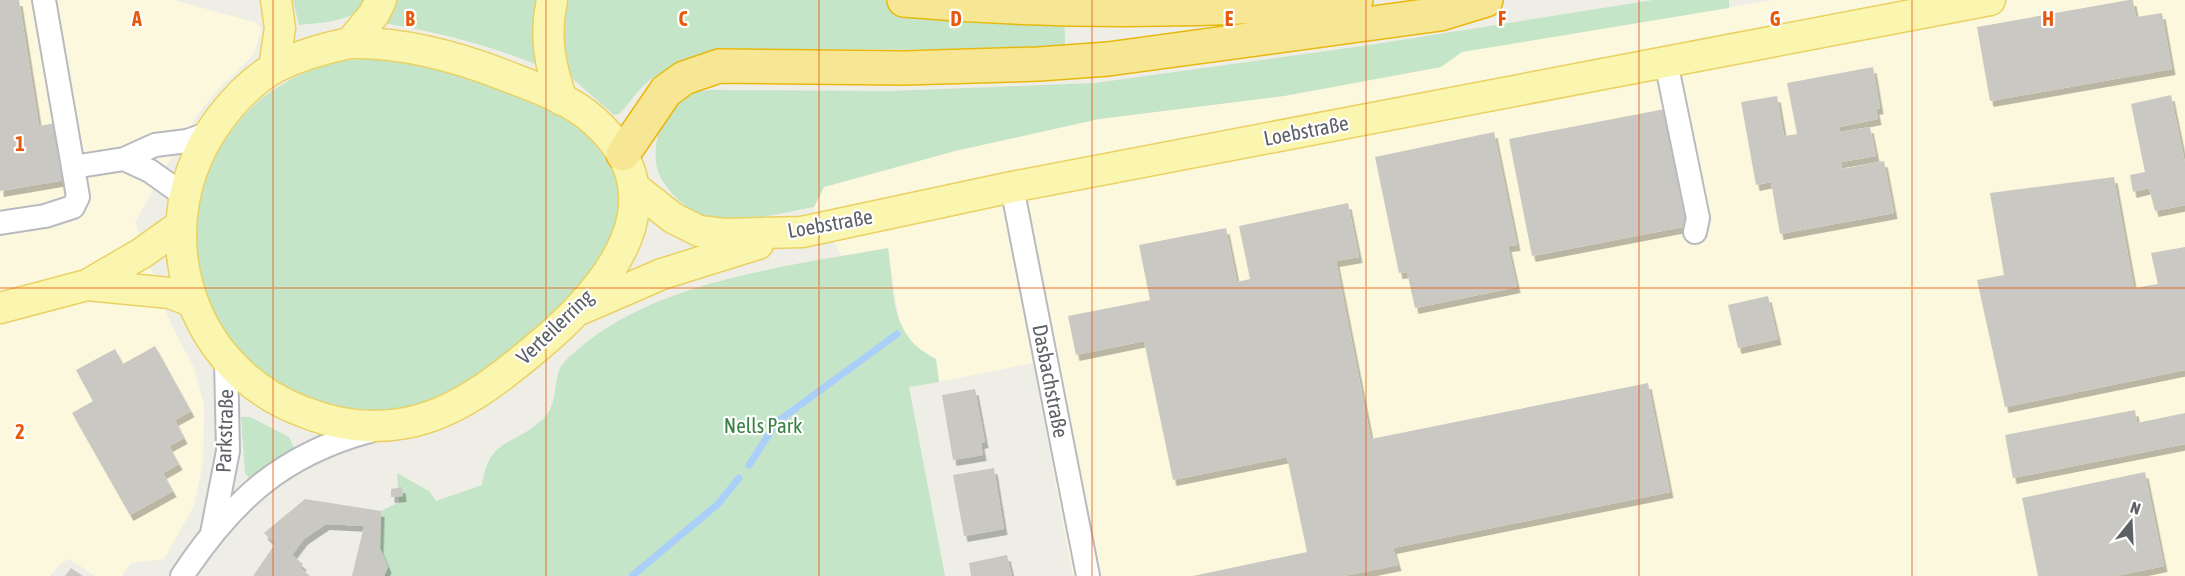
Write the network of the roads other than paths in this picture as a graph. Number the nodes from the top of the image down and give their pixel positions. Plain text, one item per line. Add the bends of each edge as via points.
1 (45, 0) edge
2 (276, 0) edge
3 (381, 0) edge
4 (552, 0) edge
5 (904, 0) edge
6 (1356, 0) edge
7 (1486, 0) edge
8 (1989, 0) edge
9 (351, 44) junction
10 (1665, 62) junction
11 (274, 68) junction
12 (562, 100) junction
13 (210, 133) junction
14 (623, 154) junction
15 (124, 159) junction
16 (73, 167) junction
17 (1012, 187) junction
18 (634, 188) junction
19 (183, 210) junction
20 (0, 224) edge
21 (802, 232) junction
22 (1695, 232) dead end
23 (87, 285) junction
24 (193, 302) junction
25 (0, 308) edge
26 (577, 310) junction
27 (226, 361) junction
28 (386, 426) junction
29 (211, 534) junction
30 (182, 576) edge
31 (1088, 576) edge

1 - 16 street
2 - 11 main road via 280,28
3 - 9 main road
4 - 12 main road via 548,51
5 - 6 highway via 1082,9
7 - 14 highway via 1440,14 1070,62 904,69 719,66 684,78 666,91
8 - 10 main road, Loebstraße
9 - 11 main road, Verteilerring via 320,49
9 - 12 main road, Verteilerring via 392,45 441,55 489,69
10 - 17 main road, Loebstraße
10 - 22 street via 1698,218
11 - 13 main road, Verteilerring via 228,107
12 - 14 main road, Verteilerring via 604,130
13 - 15 street via 188,141 155,145
13 - 19 main road, Verteilerring via 194,167
14 - 18 main road, Verteilerring
15 - 16 street
15 - 19 street via 157,175
16 - 20 street via 78,197 73,207
17 - 21 main road, Loebstraße
17 - 31 street, Dasbachstraße
18 - 21 main road, Loebstraße via 673,218 699,231
18 - 26 main road, Verteilerring via 636,207 626,241
19 - 23 main road via 142,253
19 - 24 main road, Verteilerring via 183,266
21 - 26 main road via 662,274
23 - 24 main road via 170,293
23 - 25 main road
24 - 27 main road, Verteilerring
26 - 28 main road, Verteilerring via 510,370 454,407 410,423
27 - 28 main road, Verteilerring via 260,390 290,407 352,426
27 - 29 street, Parkstraße via 228,451
28 - 29 street, Parkstraße via 332,441 284,465 258,485
29 - 30 street, Parkstraße

